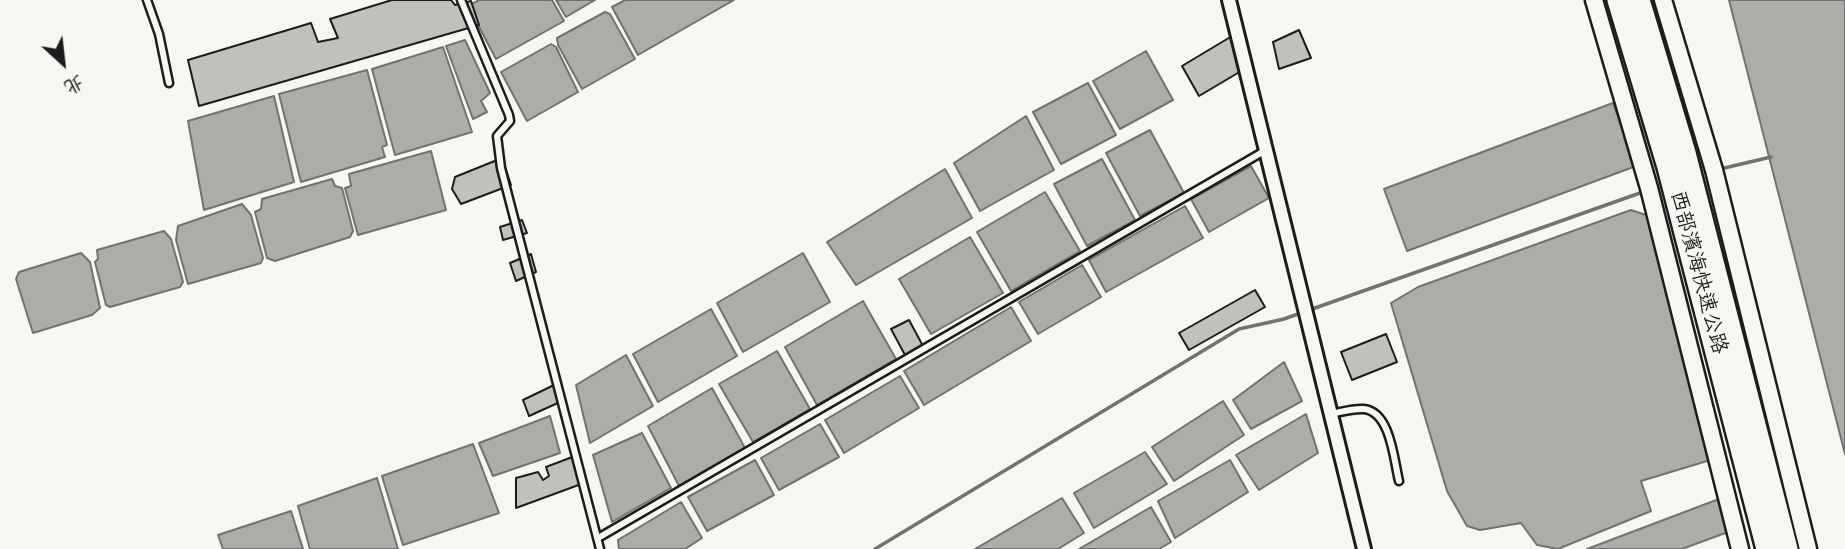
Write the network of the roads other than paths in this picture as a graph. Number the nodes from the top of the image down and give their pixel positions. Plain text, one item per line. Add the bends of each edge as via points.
1 (147, 0) edge
2 (472, 0) edge
3 (1229, 0) edge
4 (1594, 0) edge
5 (1618, 0) edge
6 (1639, 0) edge
7 (1663, 0) edge
8 (462, 3) edge
9 (169, 83) dead end
10 (1268, 149) junction
11 (1330, 414) junction
12 (1399, 481) dead end
13 (598, 538) junction
14 (600, 549) edge
15 (1364, 549) edge
16 (1740, 549) edge
17 (1767, 549) edge
18 (1787, 549) edge
19 (1808, 549) edge

1 - 9 lane
2 - 8 lane
3 - 10 street
4 - 16 street via 1649,188
5 - 17 highway, 西部濱海快速公路 via 1668,167
6 - 18 highway, 西部濱海快速公路 via 1685,153
7 - 19 street via 1714,170
8 - 13 lane via 509,115 510,121 497,136 501,168
10 - 11 street
10 - 13 lane
11 - 12 lane via 1365,409 1376,414 1386,431
11 - 15 street
13 - 14 lane

